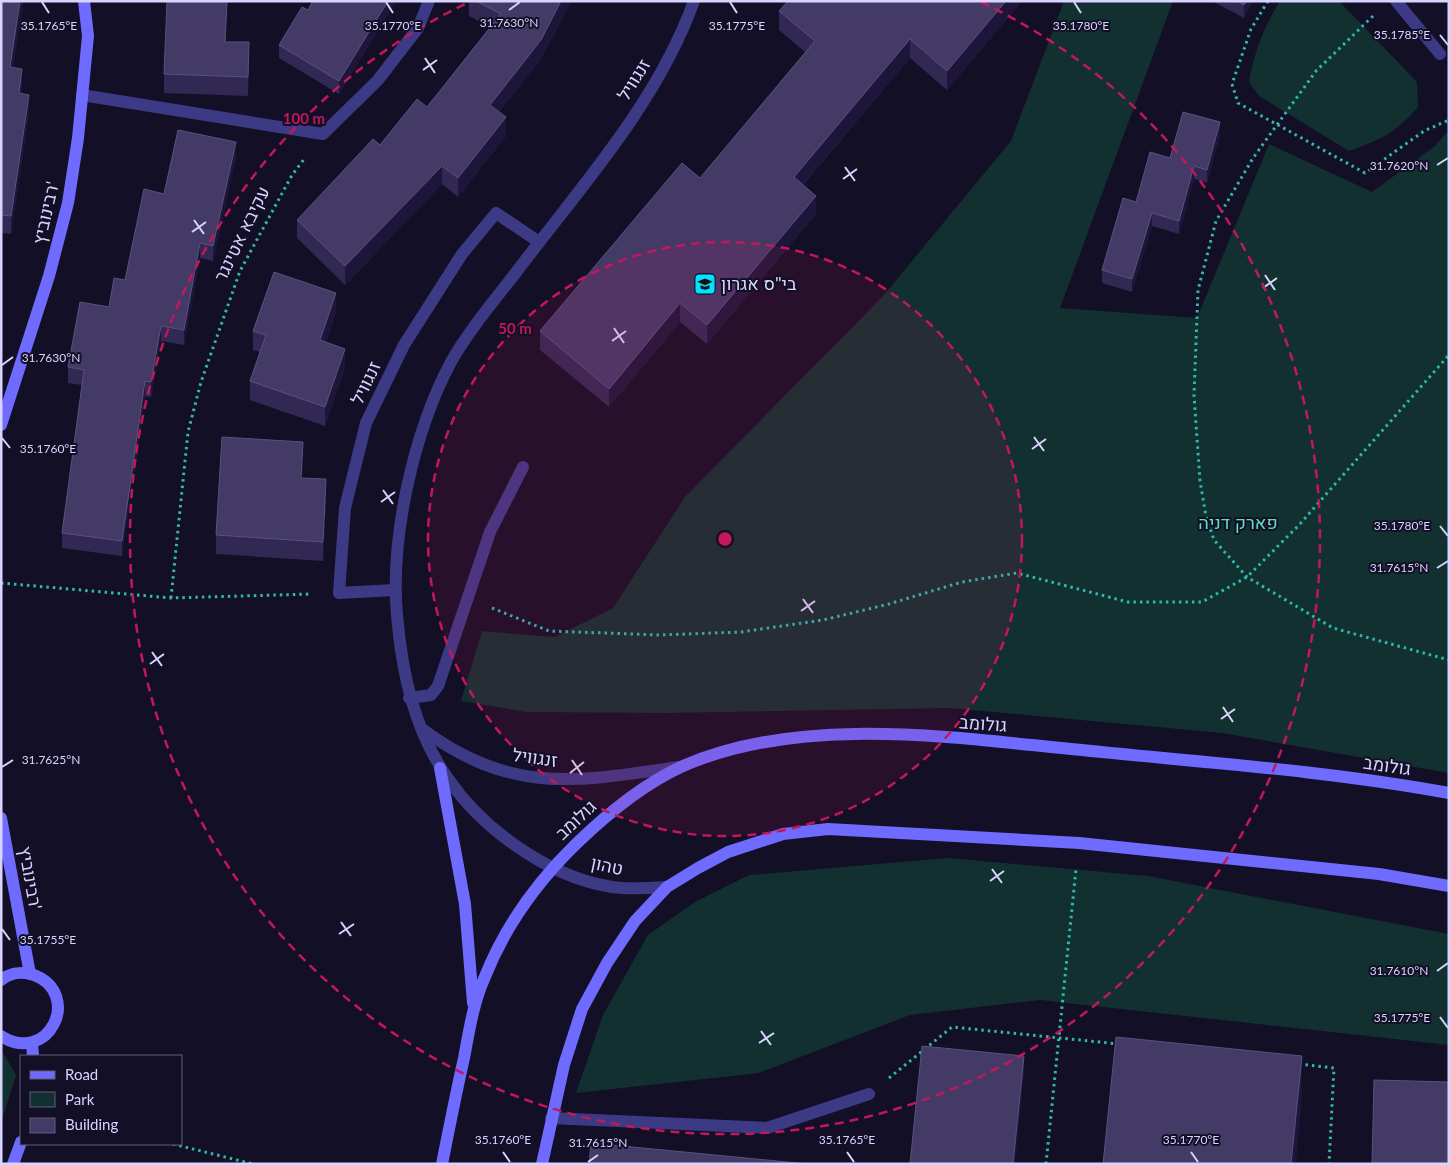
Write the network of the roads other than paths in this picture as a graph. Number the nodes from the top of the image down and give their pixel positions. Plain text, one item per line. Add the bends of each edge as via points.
1 (84, 1) edge
2 (429, 1) edge
3 (694, 1) edge
4 (1396, 1) edge
5 (1440, 54) dead end
6 (82, 95) junction
7 (539, 242) junction
8 (1, 425) edge
9 (523, 468) dead end
10 (395, 590) junction
11 (409, 698) junction
12 (422, 728) junction
13 (684, 766) junction
14 (440, 768) junction
15 (1449, 794) edge
16 (1, 818) edge
17 (552, 867) junction
18 (1449, 886) edge
19 (667, 887) junction
20 (30, 974) junction
21 (1, 980) edge
22 (473, 1012) junction
23 (1, 1036) edge
24 (32, 1043) junction
25 (33, 1055) edge
26 (869, 1094) road end
27 (551, 1118) junction
28 (20, 1144) edge
29 (12, 1164) edge
30 (442, 1164) edge
31 (542, 1164) edge

1 - 6 main road, רבינוביץ' via 88,36
2 - 6 street via 418,28 378,80 323,134
3 - 7 street, זנגוויל via 686,25 655,82 608,152
4 - 5 street
6 - 8 main road, רבינוביץ' via 68,204 49,276
7 - 10 street, זנגוויל via 452,361 423,425 406,496
7 - 10 street, זנגוויל via 496,214 462,254 404,345 366,423 345,508 339,593
9 - 11 street via 490,532 438,686 431,695
10 - 11 street, זנגוויל via 400,652
11 - 12 street, זנגוויל
12 - 13 street, זנגוויל via 457,753 491,769 522,776 589,780
12 - 14 street, זנגוויל
13 - 15 main road, גולומב via 739,747 769,741 803,736 876,734 1013,743 1387,782
13 - 17 main road, גולומב via 635,794 603,818
14 - 17 street, זנגוויל via 477,814 520,849
14 - 22 main road via 465,904
16 - 20 main road, רבינוביץ'
17 - 19 street, טהון via 588,881 621,888
17 - 22 main road via 504,938 484,979
18 - 19 main road via 1379,874 1079,843 828,829 783,834 728,852
19 - 27 main road via 635,921 582,1009
20 - 21 main road via 18,973
20 - 24 main road via 50,985 58,1007 52,1029
22 - 30 main road
23 - 24 main road via 21,1044
24 - 25 main road
26 - 27 street via 767,1128
27 - 31 main road
28 - 29 main road

